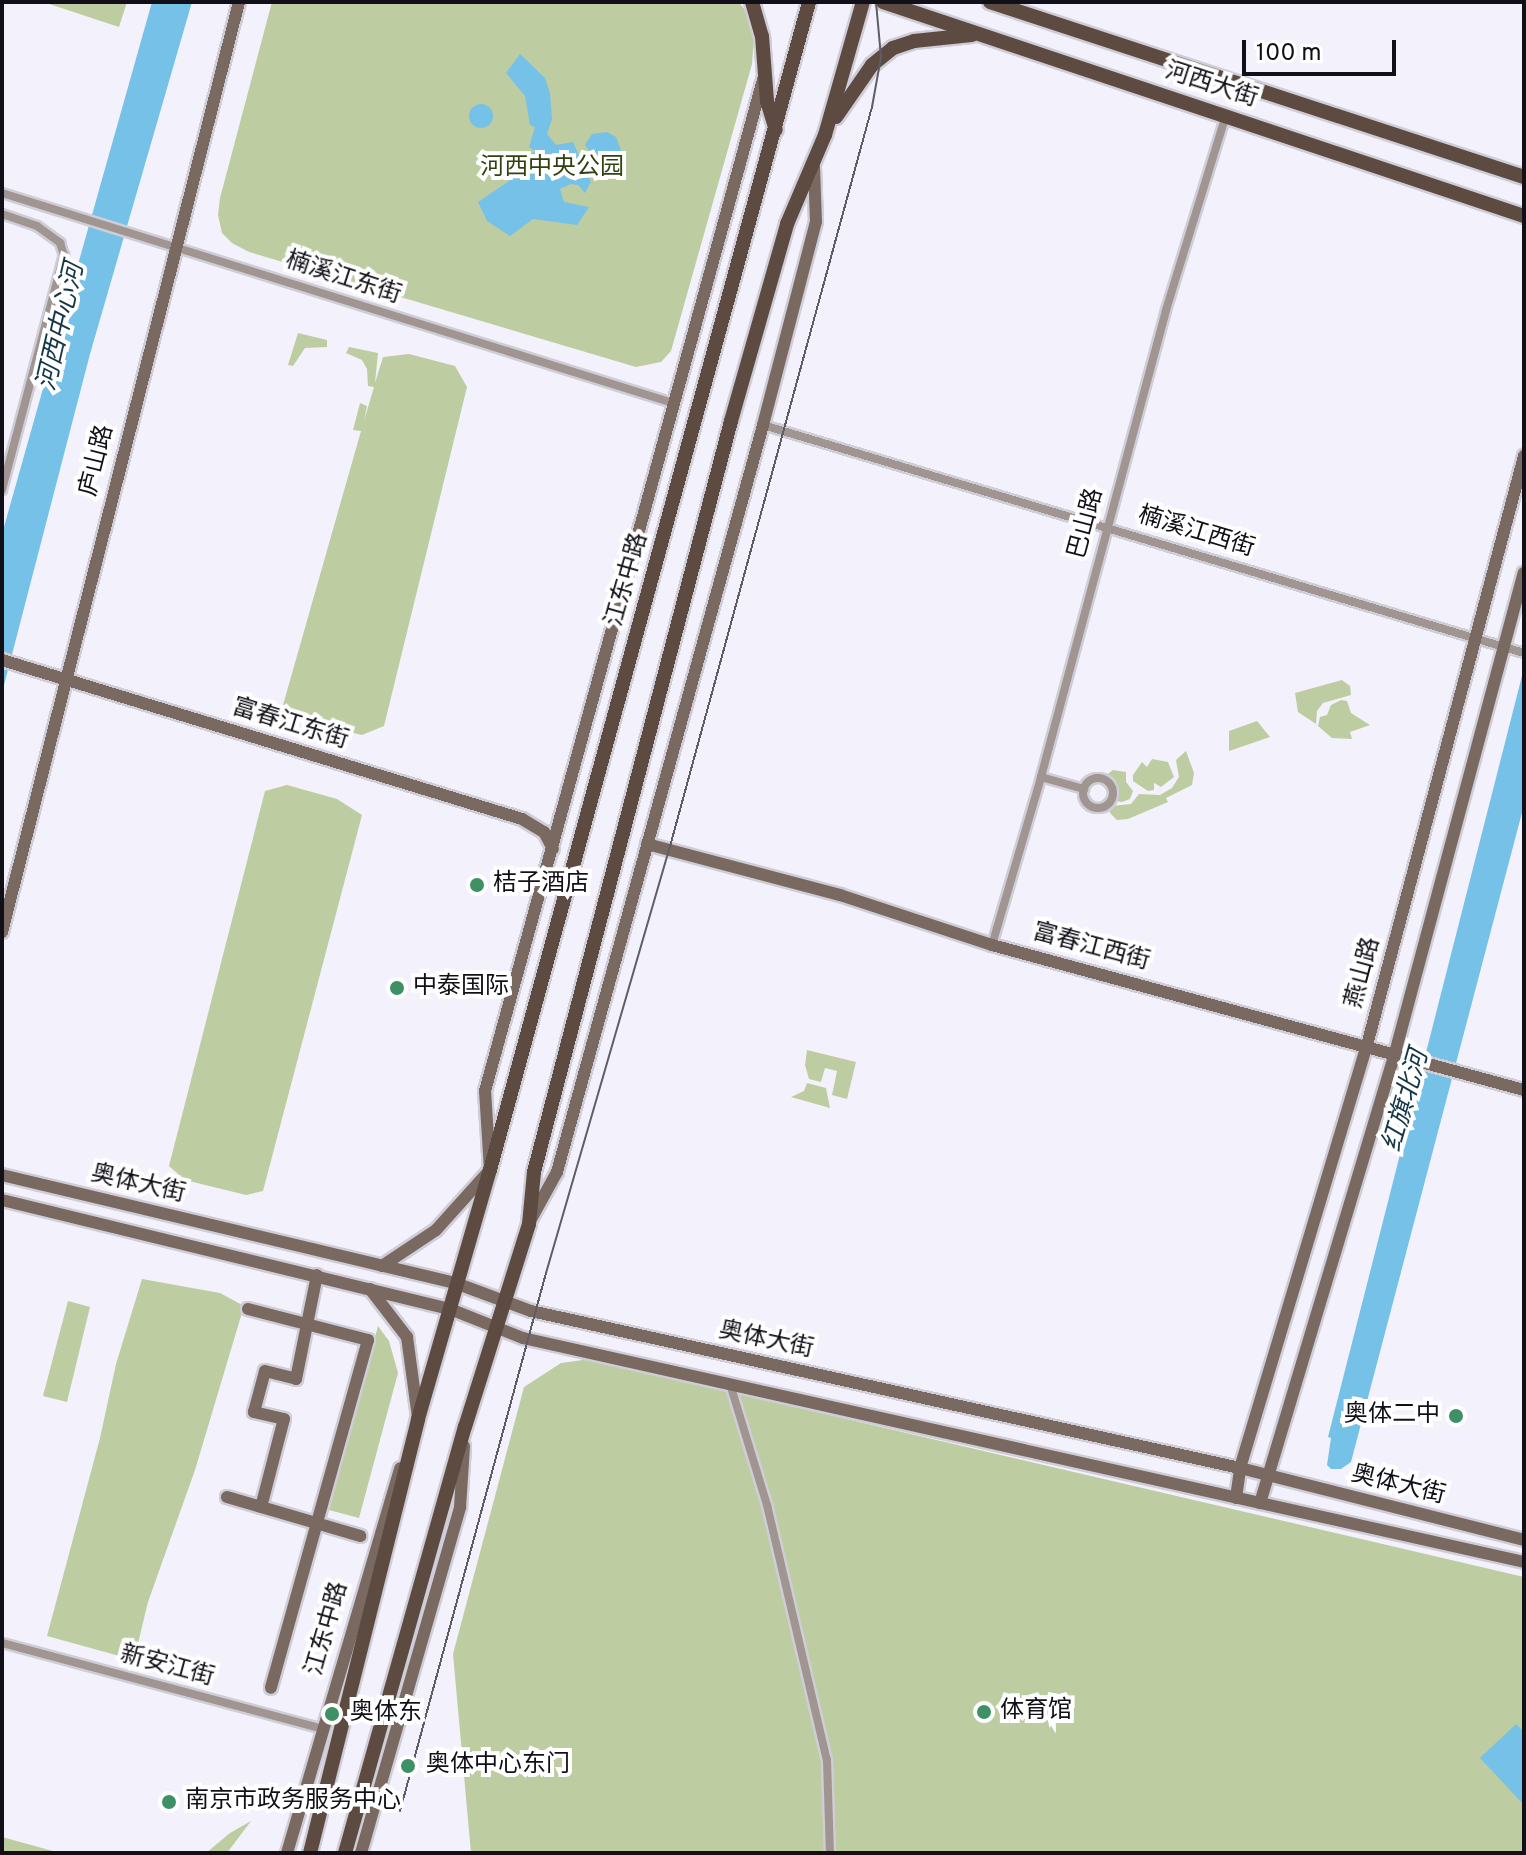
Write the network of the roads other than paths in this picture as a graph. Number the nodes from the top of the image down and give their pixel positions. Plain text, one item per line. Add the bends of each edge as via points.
1 (239, 2) edge
2 (752, 2) edge
3 (809, 2) edge
4 (863, 2) edge
5 (883, 2) edge
6 (990, 2) edge
7 (983, 35) junction
8 (765, 73) junction
9 (1226, 114) junction
10 (776, 132) junction
11 (825, 135) junction
12 (814, 167) junction
13 (1524, 177) edge
14 (2, 193) edge
15 (2, 214) edge
16 (1524, 216) edge
17 (175, 247) junction
18 (673, 403) junction
19 (763, 425) junction
20 (1524, 456) edge
21 (2, 490) edge
22 (1107, 527) junction
23 (1524, 573) edge
24 (1477, 639) junction
25 (1505, 647) junction
26 (1524, 653) edge
27 (2, 660) edge
28 (65, 679) junction
29 (1041, 777) junction
30 (1084, 789) dead end
31 (647, 844) junction
32 (553, 849) junction
33 (2, 932) edge
34 (992, 945) junction
35 (1367, 1045) junction
36 (1395, 1053) junction
37 (1524, 1090) edge
38 (490, 1170) junction
39 (2, 1175) edge
40 (2, 1200) edge
41 (529, 1224) junction
42 (382, 1266) junction
43 (317, 1275) junction
44 (458, 1284) junction
45 (370, 1289) junction
46 (506, 1300) junction
47 (248, 1309) dead end
48 (450, 1309) junction
49 (309, 1324) junction
50 (498, 1327) junction
51 (730, 1384) junction
52 (418, 1419) junction
53 (465, 1427) junction
54 (1240, 1468) junction
55 (1268, 1476) junction
56 (227, 1497) dead end
57 (1236, 1498) junction
58 (1260, 1503) junction
59 (261, 1507) junction
60 (317, 1522) junction
61 (360, 1536) dead end
62 (1524, 1540) edge
63 (1524, 1562) edge
64 (2, 1643) edge
65 (271, 1688) dead end
66 (322, 1729) junction
67 (287, 1853) edge
68 (310, 1853) edge
69 (345, 1853) edge
70 (361, 1853) edge
71 (830, 1853) edge

1 - 17 main road, 庐山路
2 - 8 main road
3 - 10 main road, 江东中路
4 - 11 main road
5 - 7 main road, 河西大街
6 - 13 main road, 河西大街
7 - 9 main road, 河西大街
7 - 11 main road via 943,36 893,48 872,65
8 - 10 main road
8 - 18 main road, 江东中路
9 - 16 main road, 河西大街
9 - 22 street, 巴山路
10 - 38 main road, 江东中路
11 - 12 main road
12 - 19 main road via 816,222
12 - 41 main road via 787,224 731,421 534,1172
14 - 17 street, 楠溪江东街
15 - 21 street via 37,226 60,243 64,255
17 - 18 street, 楠溪江东街
17 - 28 main road, 庐山路
18 - 32 main road, 江东中路
19 - 22 street, 楠溪江西街
19 - 31 main road
20 - 24 main road, 燕山路
22 - 24 street, 楠溪江西街
22 - 29 street, 巴山路
23 - 25 main road
24 - 25 street, 楠溪江西街
24 - 35 main road, 燕山路
25 - 26 street, 楠溪江西街
25 - 36 main road
27 - 28 main road, 富春江东街
28 - 32 main road, 富春江东街 via 522,819 544,832
28 - 33 main road, 庐山路
29 - 30 street
29 - 34 street, 巴山路
31 - 34 main road, 富春江西街 via 840,895
31 - 41 main road via 557,1172
32 - 38 main road, 江东中路 via 485,1091
34 - 35 main road, 富春江西街
35 - 36 main road, 富春江西街
35 - 54 main road, 燕山路
36 - 37 main road, 富春江西街
36 - 55 main road
38 - 42 main road via 436,1230
38 - 44 main road, 江东中路
39 - 42 main road, 奥体大街
40 - 43 main road, 奥体大街
41 - 46 main road
42 - 44 main road, 奥体大街
43 - 45 main road, 奥体大街
43 - 49 main road
44 - 46 main road, 奥体大街
44 - 48 main road, 江东中路
45 - 48 main road, 奥体大街
45 - 52 main road via 407,1337
46 - 50 main road
46 - 54 main road, 奥体大街 via 531,1311
47 - 49 main road
48 - 50 main road, 奥体大街
48 - 52 main road, 江东中路
49 - 59 main road via 296,1379 265,1371 254,1412 284,1419
49 - 60 main road via 368,1340
50 - 51 main road, 奥体大街 via 523,1338
50 - 53 main road
51 - 57 main road, 奥体大街
51 - 71 street via 767,1505 827,1760
52 - 66 main road, 江东中路 via 389,1498
52 - 68 main road, 江东中路
53 - 69 main road
53 - 70 main road via 460,1507
54 - 55 main road, 奥体大街
54 - 57 main road, 燕山路
55 - 58 main road
55 - 62 main road, 奥体大街
56 - 59 main road
57 - 58 main road, 奥体大街
58 - 63 main road, 奥体大街
59 - 60 main road
60 - 61 main road
60 - 65 main road
64 - 66 street, 新安江街
66 - 67 main road, 江东中路

